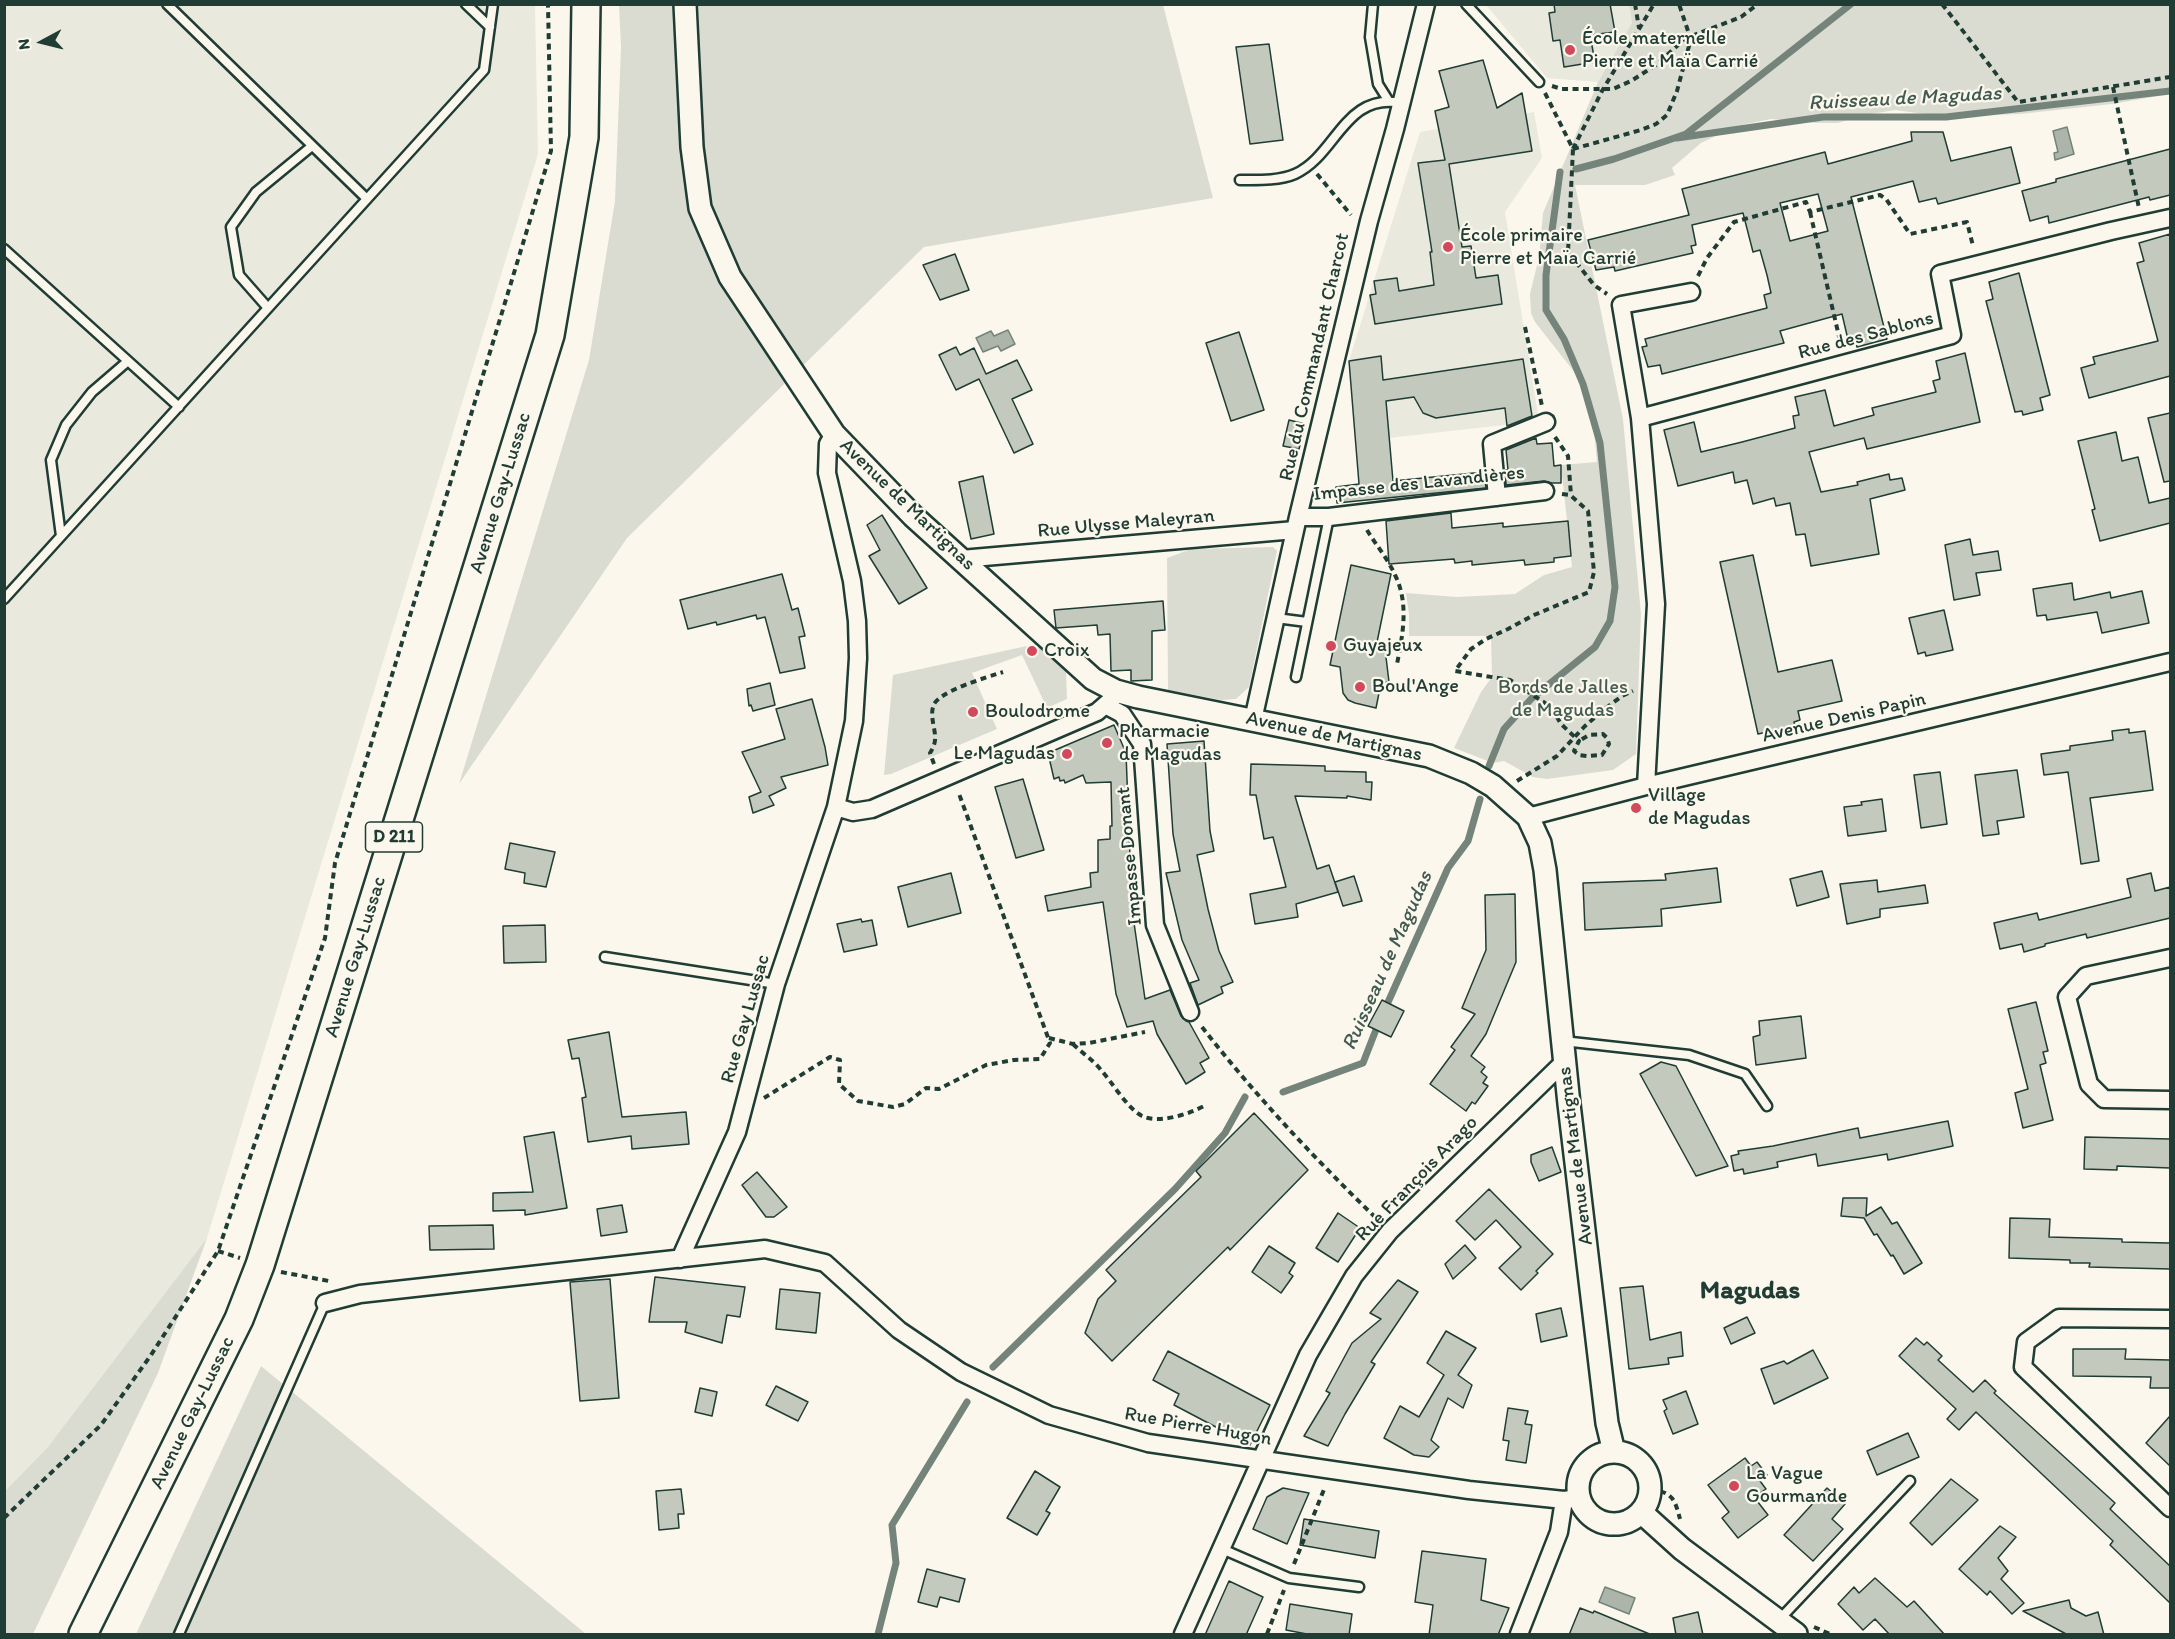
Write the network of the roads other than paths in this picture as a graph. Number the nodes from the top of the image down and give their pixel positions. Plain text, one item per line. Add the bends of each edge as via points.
1 (167, 4) edge
2 (466, 4) edge
3 (493, 4) edge
4 (586, 4) edge
5 (685, 4) edge
6 (1372, 4) edge
7 (1426, 4) edge
8 (1466, 4) edge
9 (490, 27) junction
10 (1539, 82) road end
11 (1395, 102) junction
12 (312, 146) junction
13 (1240, 180) dead end
14 (367, 199) junction
15 (2170, 218) edge
16 (4, 249) edge
17 (1691, 292) road end
18 (268, 308) junction
19 (128, 361) junction
20 (178, 407) junction
21 (1640, 418) junction
22 (1546, 422) dead end
23 (834, 434) junction
24 (1545, 491) road end
25 (1497, 497) junction
26 (1329, 517) junction
27 (1297, 524) junction
28 (62, 536) junction
29 (961, 559) junction
30 (4, 599) edge
31 (1276, 618) junction
32 (1307, 622) junction
33 (2170, 662) edge
34 (1296, 676) dead end
35 (1111, 698) junction
36 (1253, 720) junction
37 (1646, 786) junction
38 (836, 807) junction
39 (1528, 816) junction
40 (605, 957) dead end
41 (2170, 958) edge
42 (776, 984) junction
43 (1190, 1012) road end
44 (1564, 1051) junction
45 (2170, 1100) edge
46 (1767, 1106) dead end
47 (680, 1259) junction
48 (325, 1303) joint
49 (2170, 1319) edge
50 (1614, 1452) junction
51 (1262, 1460) junction
52 (1910, 1481) dead end
53 (1572, 1499) junction
54 (2170, 1508) edge
55 (1641, 1512) junction
56 (1222, 1549) junction
57 (1359, 1587) dead end
58 (1777, 1622) junction
59 (83, 1635) edge
60 (179, 1635) edge
61 (1183, 1635) edge
62 (1520, 1635) edge
63 (1797, 1635) edge

1 - 12 lane
2 - 9 lane
3 - 9 lane
4 - 59 main road, Avenue Gay-Lussac / D 211 via 584,138 550,335 260,1264 239,1319
5 - 23 street, Avenue de Martignas via 692,147 700,208 730,277
6 - 11 lane via 1370,37 1378,84
7 - 11 street, Rue du Commandant Charcot
8 - 10 lane
9 - 14 lane via 484,70
11 - 13 lane via 1371,104 1347,120 1309,164 1295,174
11 - 27 street, Rue du Commandant Charcot
12 - 14 lane
12 - 18 lane via 256,192 231,227 239,275
14 - 18 lane
15 - 21 street, Rue des Sablons via 1940,274 1952,335
16 - 19 lane
17 - 21 street via 1621,304
18 - 20 lane
19 - 20 lane
19 - 28 lane via 92,392 66,425 51,460
20 - 28 lane
21 - 37 street via 1656,604
22 - 25 street via 1492,444
23 - 29 street, Avenue de Martignas via 913,516
23 - 38 street, Rue Gay Lussac via 828,444 827,473 852,581 858,658 854,721
24 - 25 street, Impasse des Lavandières
25 - 26 street, Impasse des Lavandières
26 - 27 street, Impasse des Lavandières
26 - 32 lane
27 - 29 street, Rue Ulysse Maleyran
27 - 31 street, Rue du Commandant Charcot
28 - 30 lane
29 - 35 street, Avenue de Martignas
31 - 32 lane
31 - 36 street, Rue du Commandant Charcot
32 - 34 lane
33 - 37 street, Avenue Denis Papin
35 - 36 street, Avenue de Martignas via 1138,697
35 - 38 street via 1097,712 872,808 853,812
35 - 43 street, Impasse Donant via 1142,744 1155,925
36 - 39 street, Avenue de Martignas via 1429,756 1471,773 1501,791
37 - 39 street, Avenue Denis Papin
38 - 42 street, Rue Gay Lussac
39 - 44 street, Avenue de Martignas via 1540,843 1545,870
40 - 42 lane
41 - 45 street via 2086,976 2067,997 2089,1084 2104,1099
42 - 47 street, Rue Gay Lussac via 737,1132
44 - 46 lane via 1689,1055 1745,1074
44 - 50 street, Avenue de Martignas via 1607,1423
44 - 51 street, Rue François Arago via 1390,1231 1354,1276 1308,1355
47 - 48 street via 360,1294
47 - 51 street, Rue Pierre Hugon via 765,1249 825,1263 899,1330 961,1372 1048,1415 1148,1443
48 - 60 lane
49 - 54 street via 2059,1318 2026,1342 2023,1367
50 - 53 street via 1603,1454 1586,1466
50 - 55 street via 1636,1460 1649,1479 1650,1491
51 - 53 street, Rue Pierre Hugon via 1469,1490
51 - 56 street, Rue François Arago
52 - 58 lane
53 - 55 street via 1600,1522 1622,1523
53 - 62 street
55 - 58 street
56 - 57 lane via 1289,1578
56 - 61 street, Rue François Arago
58 - 63 street

